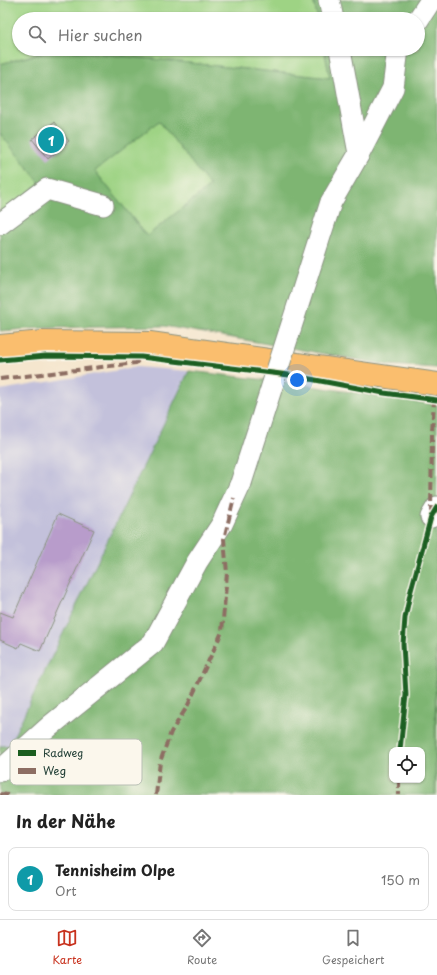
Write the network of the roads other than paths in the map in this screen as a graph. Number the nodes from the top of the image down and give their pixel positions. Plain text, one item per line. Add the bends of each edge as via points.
1 (329, 0) edge
2 (431, 0) edge
3 (332, 12) edge
4 (423, 12) edge
5 (341, 56) edge
6 (397, 56) edge
7 (359, 154) junction
8 (103, 205) dead end
9 (0, 224) edge
10 (0, 346) edge
11 (437, 384) edge
12 (36, 739) edge
13 (10, 762) edge
14 (0, 771) edge

1 - 3 lane
2 - 4 lane
5 - 7 lane
6 - 7 lane via 393,88
7 - 12 lane, bridge via 331,202 241,483 222,524 197,562 153,643
8 - 9 lane via 46,189
10 - 11 main road via 43,342 150,343
13 - 14 lane, bridge

